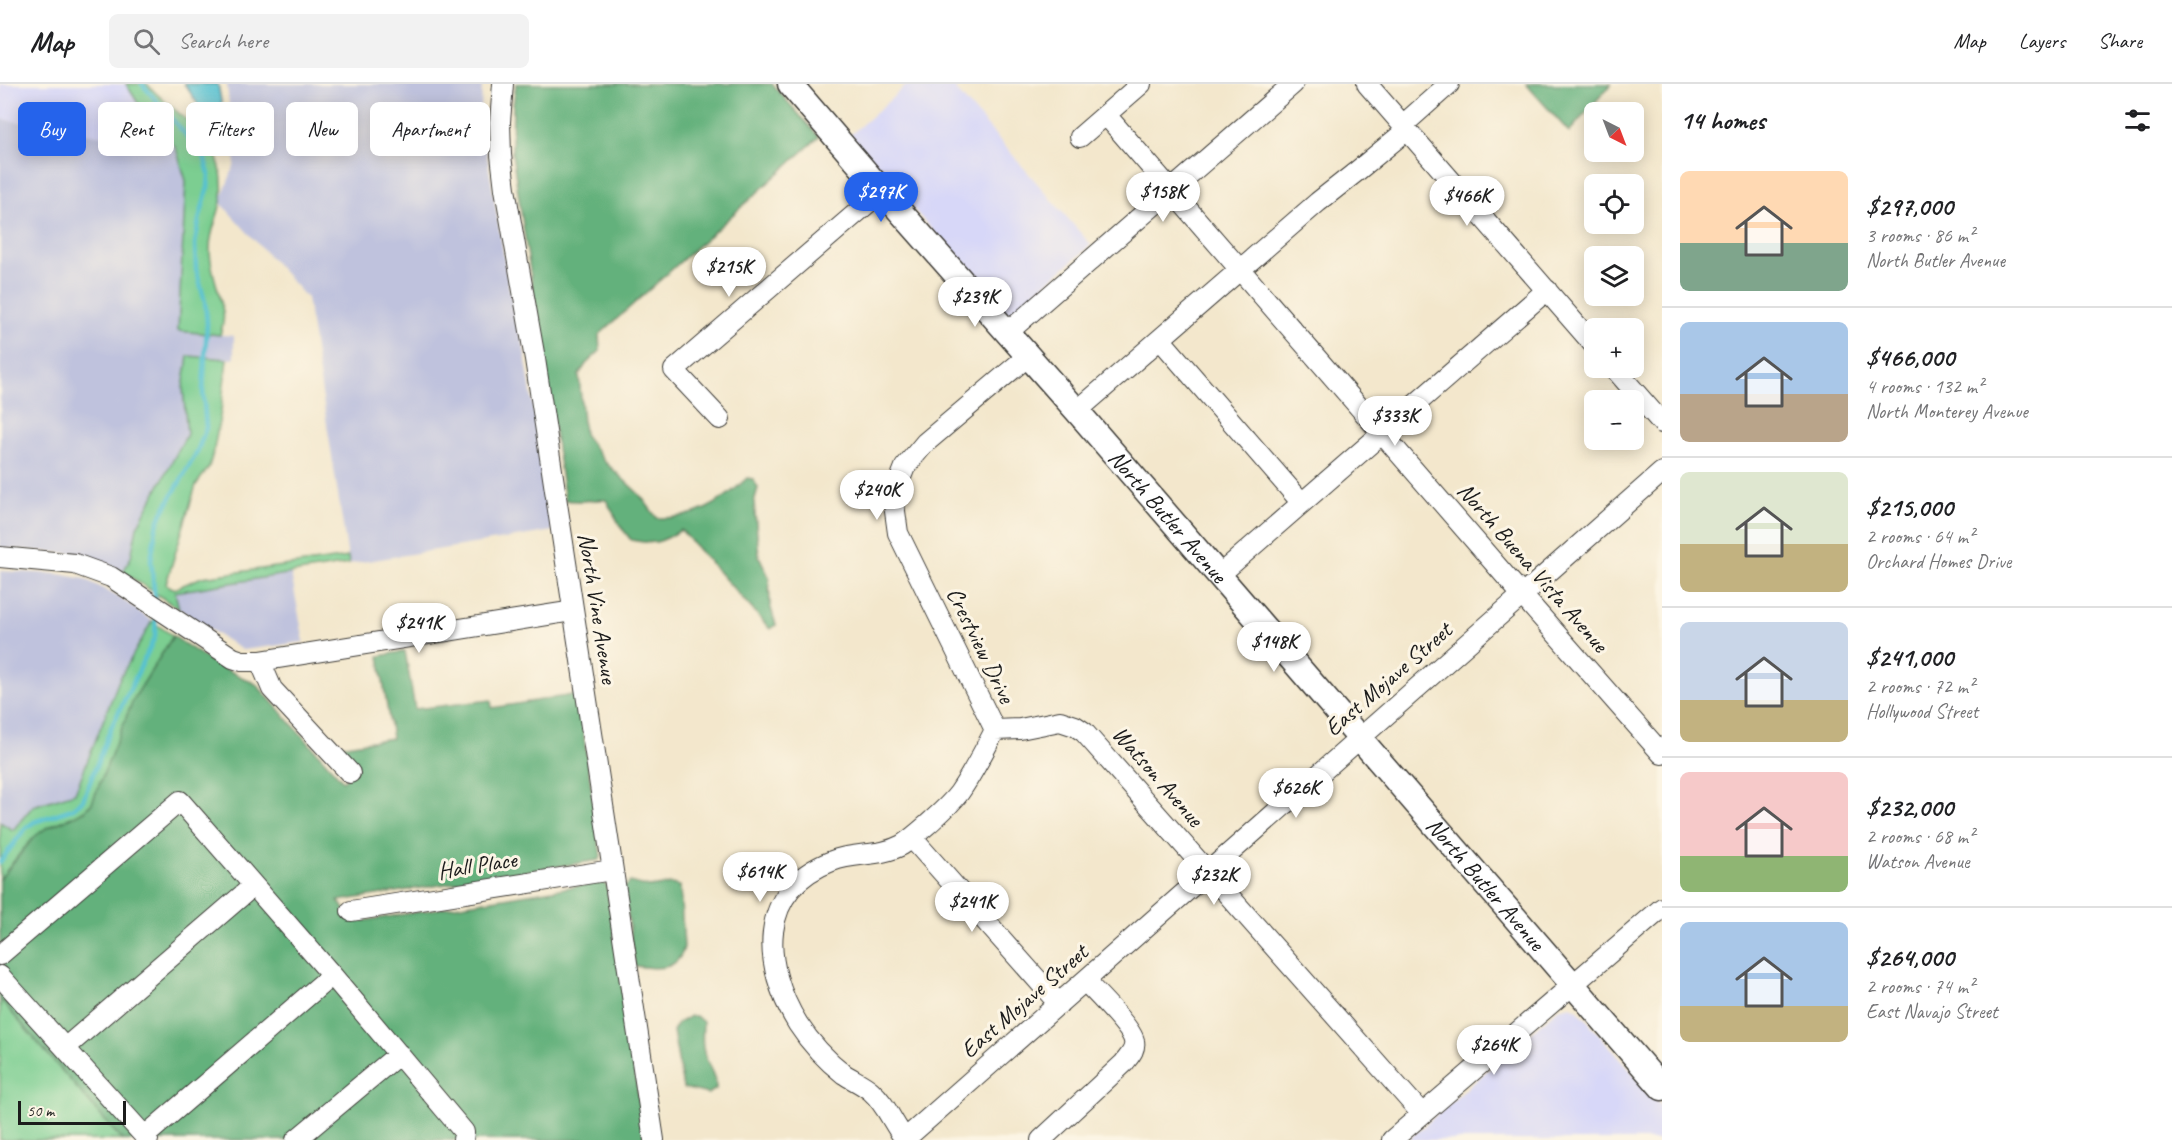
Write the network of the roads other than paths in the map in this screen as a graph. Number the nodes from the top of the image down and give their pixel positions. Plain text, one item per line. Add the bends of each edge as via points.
1 (503, 84) edge
2 (790, 84) edge
3 (1141, 84) edge
4 (1293, 84) edge
5 (1367, 84) edge
6 (1449, 84) edge
7 (1106, 115) junction
8 (1405, 127) junction
9 (1080, 137) dead end
10 (1172, 190) junction
11 (882, 191) junction
12 (1241, 269) junction
13 (1547, 290) junction
14 (1007, 333) junction
15 (1584, 333) edge
16 (1160, 339) junction
17 (1028, 356) junction
18 (1623, 378) edge
19 (1077, 411) junction
20 (720, 419) dead end
21 (1662, 423) edge
22 (1382, 433) junction
23 (1662, 472) edge
24 (1302, 503) junction
25 (0, 557) edge
26 (1218, 576) junction
27 (1522, 595) junction
28 (573, 611) junction
29 (260, 661) junction
30 (995, 729) junction
31 (1359, 738) junction
32 (1662, 753) edge
33 (350, 773) dead end
34 (912, 838) junction
35 (612, 870) junction
36 (1208, 872) junction
37 (253, 886) junction
38 (1662, 908) edge
39 (351, 911) dead end
40 (0, 955) edge
41 (332, 975) junction
42 (0, 976) edge
43 (1085, 981) junction
44 (1572, 985) junction
45 (1059, 1004) junction
46 (65, 1048) junction
47 (399, 1054) junction
48 (1662, 1088) edge
49 (1422, 1114) junction
50 (146, 1138) edge
51 (296, 1140) edge
52 (463, 1140) edge
53 (654, 1140) edge
54 (904, 1140) edge
55 (1041, 1140) edge
56 (1392, 1140) edge

1 - 28 street, North Vine Avenue via 500,122 505,189
2 - 11 main road, North Butler Avenue
3 - 7 street
4 - 10 street
5 - 8 street
6 - 8 street
7 - 9 street
7 - 10 street, North Buena Vista Avenue
8 - 12 street
8 - 13 street
10 - 12 street, North Buena Vista Avenue
10 - 14 street
11 - 14 main road, North Butler Avenue
11 - 20 street via 674,370
12 - 16 street
12 - 22 street, North Buena Vista Avenue
13 - 15 street
13 - 22 street
14 - 17 main road, North Butler Avenue
16 - 19 street
16 - 24 street
17 - 19 main road, North Butler Avenue
17 - 30 street, Crestview Drive via 925,443 905,467 893,497 898,533
18 - 21 street
19 - 26 main road, North Butler Avenue
22 - 24 street
22 - 27 street, North Buena Vista Avenue
23 - 27 street, East Mojave Street
24 - 26 street
25 - 29 street via 62,561 91,568 111,577 233,658
26 - 31 main road, North Butler Avenue
27 - 31 street, East Mojave Street
27 - 32 street, North Buena Vista Avenue
28 - 29 street
28 - 35 street, North Vine Avenue
29 - 33 street via 272,689
30 - 34 street, Crestview Drive via 958,794
30 - 36 street, Watson Avenue via 1020,729 1060,721 1084,732
31 - 36 street, East Mojave Street
31 - 44 main road, North Butler Avenue
34 - 45 street
34 - 54 street, Crestview Drive via 888,851 832,861 806,875 779,906 771,935 776,975 798,1023 826,1060 872,1091
35 - 39 street, Hall Place
35 - 53 street, North Vine Avenue
36 - 43 street, East Mojave Street
36 - 49 street, Watson Avenue
37 - 40 street via 180,801
37 - 41 street
37 - 46 street
38 - 44 street
41 - 47 street
41 - 50 street
42 - 46 street
43 - 45 street, East Mojave Street
43 - 55 street via 1129,1030 1133,1052
44 - 48 main road, North Butler Avenue
44 - 49 street
45 - 54 street, East Mojave Street
46 - 50 street
47 - 51 street
47 - 52 street via 464,1132
49 - 56 street

